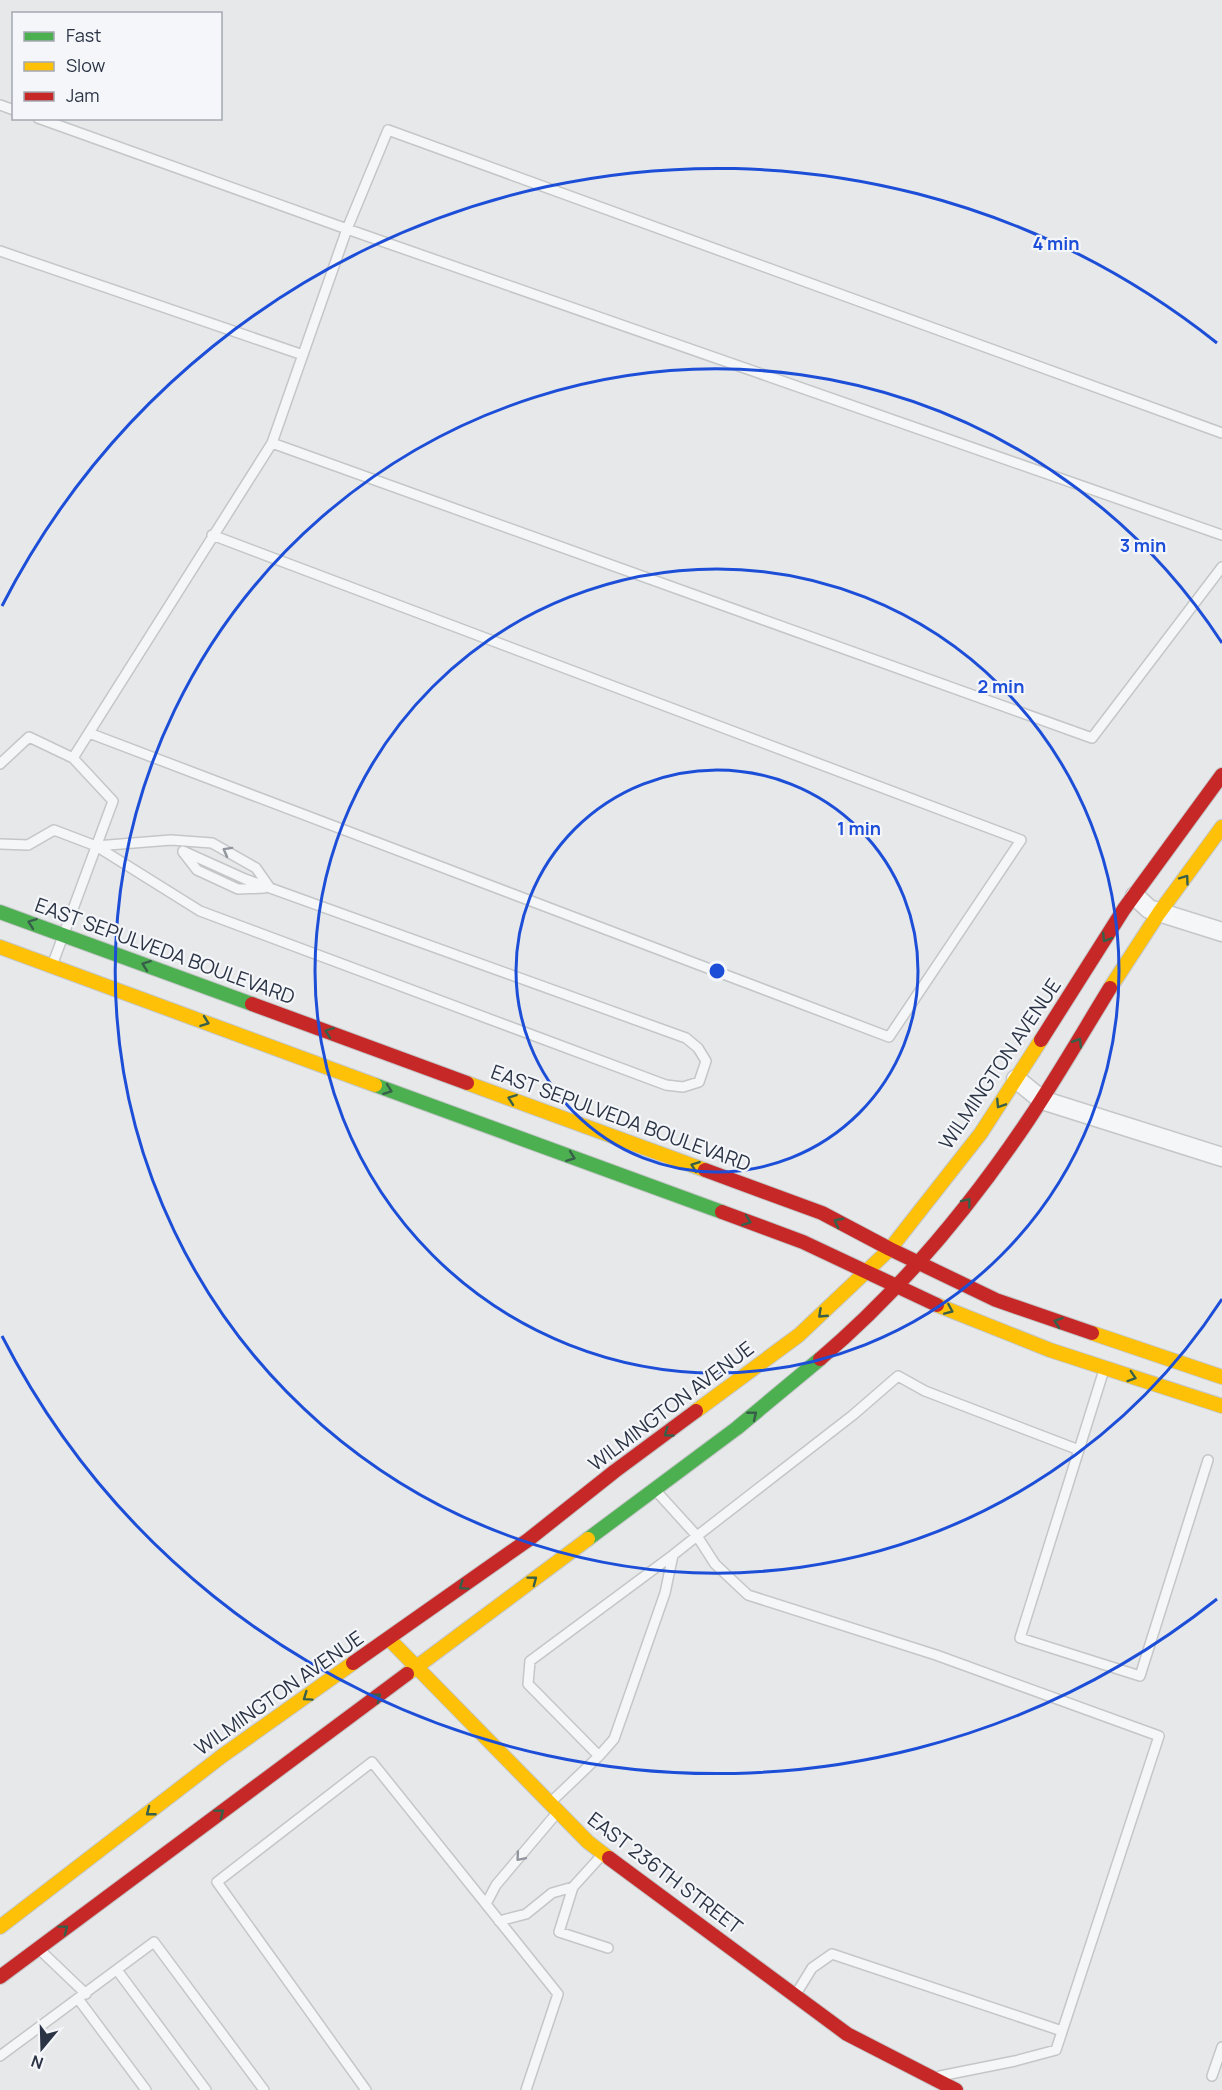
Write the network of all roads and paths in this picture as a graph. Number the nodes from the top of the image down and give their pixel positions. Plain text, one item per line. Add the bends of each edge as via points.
1 (44, 120) edge
2 (347, 229) junction
3 (0, 251) edge
4 (303, 355) junction
5 (1222, 433) edge
6 (272, 443) junction
7 (212, 535) junction
8 (1222, 535) edge
9 (1222, 567) edge
10 (89, 733) junction
11 (73, 758) junction
12 (0, 764) edge
13 (1222, 775) edge
14 (1222, 827) edge
15 (171, 840) junction
16 (0, 844) edge
17 (96, 846) junction
18 (270, 888) junction
19 (1135, 896) junction
20 (0, 912) edge
21 (1160, 912) junction
22 (1222, 932) edge
23 (63, 935) junction
24 (0, 947) edge
25 (52, 966) junction
26 (1016, 1079) junction
27 (1042, 1100) junction
28 (1222, 1157) edge
29 (890, 1249) junction
30 (918, 1262) junction
31 (865, 1274) junction
32 (895, 1288) junction
33 (1109, 1354) junction
34 (1222, 1377) edge
35 (1222, 1406) edge
36 (1079, 1450) junction
37 (1208, 1460) dead end
38 (656, 1490) junction
39 (697, 1536) junction
40 (673, 1555) junction
41 (389, 1639) junction
42 (416, 1668) junction
43 (599, 1756) junction
44 (553, 1808) junction
45 (603, 1854) junction
46 (573, 1887) junction
47 (486, 1904) junction
48 (499, 1921) junction
49 (0, 1927) edge
50 (39, 1948) junction
51 (608, 1948) dead end
52 (117, 1970) junction
53 (0, 1977) edge
54 (795, 1996) junction
55 (82, 1997) junction
56 (1062, 2031) junction
57 (1222, 2047) edge
58 (0, 2056) edge
59 (1212, 2076) dead end
60 (932, 2078) junction
61 (146, 2090) edge
62 (206, 2090) edge
63 (264, 2090) edge
64 (366, 2090) edge
65 (526, 2090) edge
66 (956, 2090) edge

1 - 2 lane
2 - 4 lane
2 - 5 lane via 387,130
2 - 8 lane
3 - 4 lane
4 - 6 lane
6 - 7 lane
6 - 9 lane via 1092,738
7 - 10 lane
7 - 10 lane via 1021,840 889,1037
10 - 11 lane
11 - 12 lane via 29,737
11 - 17 lane via 112,801
13 - 19 main road, WILMINGTON AVENUE
21 -> 14 main road
15 - 17 lane
18 -> 15 lane via 256,868 212,843
15 - 18 lane via 197,870 238,889
16 - 17 lane via 28,844 54,830
17 - 18 lane via 200,911 666,1085 683,1087 699,1082 706,1061 686,1038
17 - 23 lane
19 - 21 street via 1149,909
19 -> 26 main road, WILMINGTON AVENUE
23 -> 20 main road, EAST SEPULVEDA BOULEVARD
21 - 22 street
27 -> 21 main road
23 - 25 lane
29 -> 23 main road, EAST SEPULVEDA BOULEVARD via 822,1213
24 - 25 main road, EAST SEPULVEDA BOULEVARD
25 -> 31 main road, EAST SEPULVEDA BOULEVARD via 803,1242
26 - 27 street
26 -> 29 main road, WILMINGTON AVENUE via 981,1133
27 - 28 street
30 -> 27 main road via 1007,1151
29 - 30 main road, EAST SEPULVEDA BOULEVARD
29 - 31 main road, WILMINGTON AVENUE
30 - 32 main road
33 -> 30 main road, EAST SEPULVEDA BOULEVARD
31 - 32 main road, EAST SEPULVEDA BOULEVARD
31 -> 41 main road, WILMINGTON AVENUE via 799,1335 528,1540
32 -> 33 main road, EAST SEPULVEDA BOULEVARD via 994,1330
38 -> 32 main road via 820,1360
33 - 34 main road, EAST SEPULVEDA BOULEVARD
33 -> 35 main road, EAST SEPULVEDA BOULEVARD
33 - 36 lane
36 - 37 lane via 1020,1638 1140,1676
36 - 39 lane via 925,1391 898,1376
38 - 39 lane
42 -> 38 main road
39 - 40 lane
39 - 56 lane via 715,1564 748,1595 936,1655 1159,1736
40 - 43 lane via 665,1593 614,1739
40 - 43 lane via 530,1661 528,1684
41 - 42 main road, EAST 236TH STREET
41 -> 49 main road, WILMINGTON AVENUE via 222,1756
42 - 44 main road, EAST 236TH STREET
50 -> 42 main road
43 - 44 lane
44 - 45 main road, EAST 236TH STREET
44 -> 47 lane
45 - 46 lane
45 - 54 main road, EAST 236TH STREET
46 - 48 lane via 552,1893 526,1914
46 - 51 lane via 559,1932
47 - 48 lane
47 - 64 lane via 372,1762 217,1882
48 - 65 lane via 558,1994
50 - 53 main road
50 - 55 lane
52 - 55 lane
52 - 62 lane
52 - 63 lane via 154,1942
54 - 56 lane via 812,1968 832,1954
54 - 60 main road, EAST 236TH STREET via 847,2034
55 - 58 lane
55 - 61 lane
56 - 60 lane via 1056,2050
57 - 59 lane
60 - 66 main road, EAST 236TH STREET

